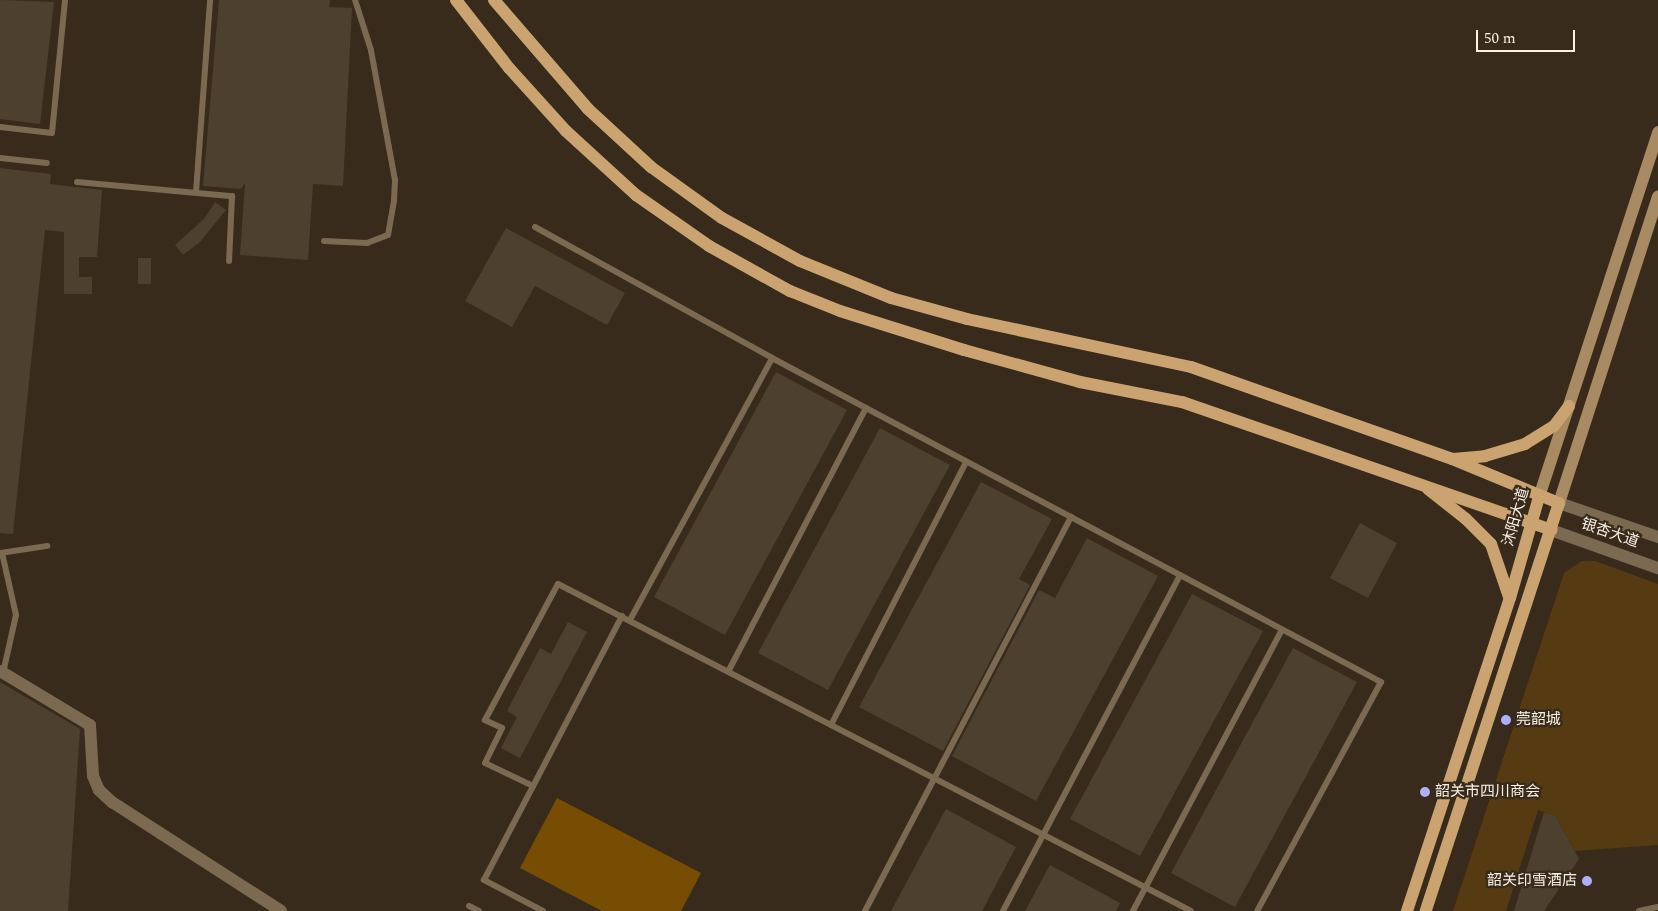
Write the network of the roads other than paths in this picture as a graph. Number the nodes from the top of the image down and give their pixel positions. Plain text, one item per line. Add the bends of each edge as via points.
1 (65, 0) edge
2 (210, 0) edge
3 (355, 0) edge
4 (456, 0) edge
5 (494, 0) edge
6 (0, 127) edge
7 (1658, 132) edge
8 (0, 158) edge
9 (48, 163) dead end
10 (77, 182) dead end
11 (196, 192) junction
12 (1658, 197) edge
13 (535, 227) dead end
14 (324, 241) dead end
15 (229, 261) dead end
16 (772, 358) junction
17 (1568, 406) junction
18 (866, 408) junction
19 (1452, 460) junction
20 (966, 462) junction
21 (1418, 482) junction
22 (1539, 497) junction
23 (1559, 503) junction
24 (1070, 517) junction
25 (1531, 523) junction
26 (1551, 530) junction
27 (1658, 537) edge
28 (47, 546) dead end
29 (1, 553) edge
30 (1658, 568) edge
31 (1180, 575) junction
32 (1510, 598) junction
33 (622, 616) junction
34 (630, 620) junction
35 (1282, 630) junction
36 (729, 670) junction
37 (2, 672) edge
38 (831, 724) junction
39 (934, 778) junction
40 (533, 786) junction
41 (1045, 835) junction
42 (1145, 887) junction
43 (469, 906) dead end
44 (1658, 907) edge
45 (281, 911) edge
46 (479, 911) edge
47 (543, 911) edge
48 (865, 911) edge
49 (1004, 911) edge
50 (1133, 911) edge
51 (1191, 911) edge
52 (1257, 911) edge
53 (1407, 911) edge
54 (1426, 911) edge
55 (1640, 911) edge

1 - 6 lane via 52,133
2 - 11 lane
3 - 14 lane via 364,17 372,50 394,180 394,200 388,236 368,243
4 - 21 main road via 541,103 636,195 709,246 790,291 840,311 964,350 1080,382 1182,402
5 - 19 main road via 588,109 651,167 722,218 800,261 891,298 948,314 1191,367
7 - 17 main road, 沐阳大道
8 - 9 lane
10 - 11 lane
11 - 15 lane via 232,196
12 - 23 main road
13 - 16 lane
16 - 18 lane
16 - 34 lane
17 - 19 main road via 1554,426 1524,444 1484,456
17 - 22 main road, 沐阳大道
18 - 20 lane
18 - 36 lane
19 - 22 main road
20 - 24 lane
20 - 38 lane
21 - 25 main road
21 - 32 main road via 1482,532 1503,571
22 - 23 main road
22 - 25 main road, 沐阳大道
23 - 26 main road
23 - 27 street, 银杏大道
24 - 31 lane
24 - 39 lane
25 - 26 main road
25 - 32 main road, 沐阳大道
26 - 30 street, 银杏大道
26 - 54 main road
28 - 29 lane
29 - 37 lane via 16,615
31 - 35 lane
31 - 41 lane
32 - 53 main road, 沐阳大道
33 - 34 lane
33 - 40 lane
33 - 40 lane via 558,584 485,720 502,728 485,763
34 - 36 lane
35 - 42 lane
35 - 52 lane via 1380,682
36 - 38 lane
37 - 45 street via 90,725 92,776 99,790 112,802
38 - 39 lane
39 - 41 lane
39 - 48 lane
40 - 47 lane via 484,880
41 - 42 lane
41 - 49 lane
42 - 50 lane
42 - 51 lane
43 - 46 lane
44 - 55 lane

